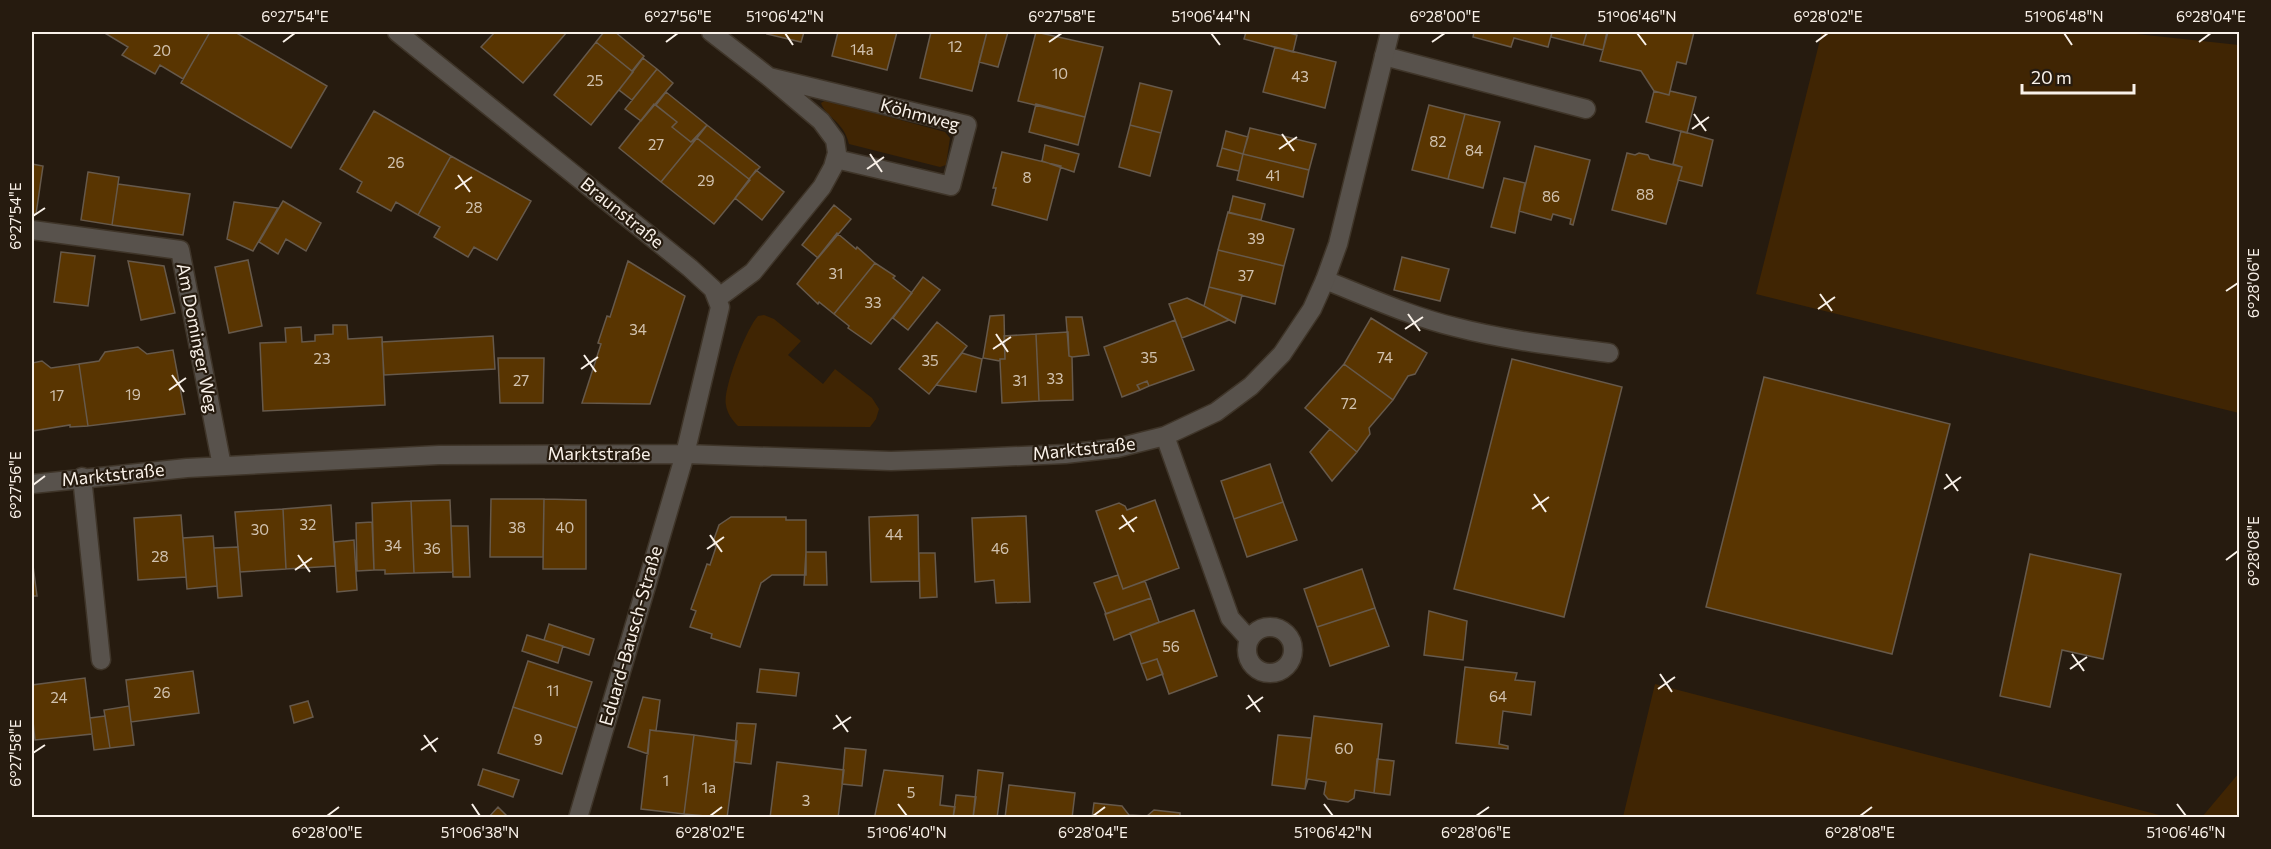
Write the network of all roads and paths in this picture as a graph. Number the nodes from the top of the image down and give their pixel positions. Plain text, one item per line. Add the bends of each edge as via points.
1 (397, 32) edge
2 (711, 32) edge
3 (1390, 32) edge
4 (1384, 56) junction
5 (769, 77) junction
6 (1586, 109) dead end
7 (836, 159) junction
8 (32, 230) edge
9 (1325, 280) junction
10 (718, 298) junction
11 (1609, 353) dead end
12 (1165, 436) junction
13 (685, 454) junction
14 (222, 466) junction
15 (82, 477) junction
16 (32, 484) edge
17 (1249, 639) dead end
18 (101, 660) dead end
19 (578, 818) edge

1 - 10 street, Braunstraße via 690,268
2 - 5 street, Köhmweg
3 - 4 street, Marktstraße
4 - 6 street
4 - 9 street, Marktstraße
5 - 7 street, Köhmweg via 827,128 835,140
5 - 7 street, Köhmweg via 967,124 951,186
7 - 10 street via 822,187 753,272
8 - 14 street, Am Dominger Weg via 180,250
9 - 11 street via 1455,328
9 - 12 street, Marktstraße via 1304,323 1268,370 1216,412
10 - 13 street via 719,315
12 - 13 street, Marktstraße via 1140,444 1076,453 951,459 827,460
12 - 17 street via 1230,618
13 - 14 street, Marktstraße via 439,454
13 - 19 street, Eduard-Bausch-Straße
14 - 15 street, Marktstraße
15 - 16 street, Marktstraße
15 - 18 street

